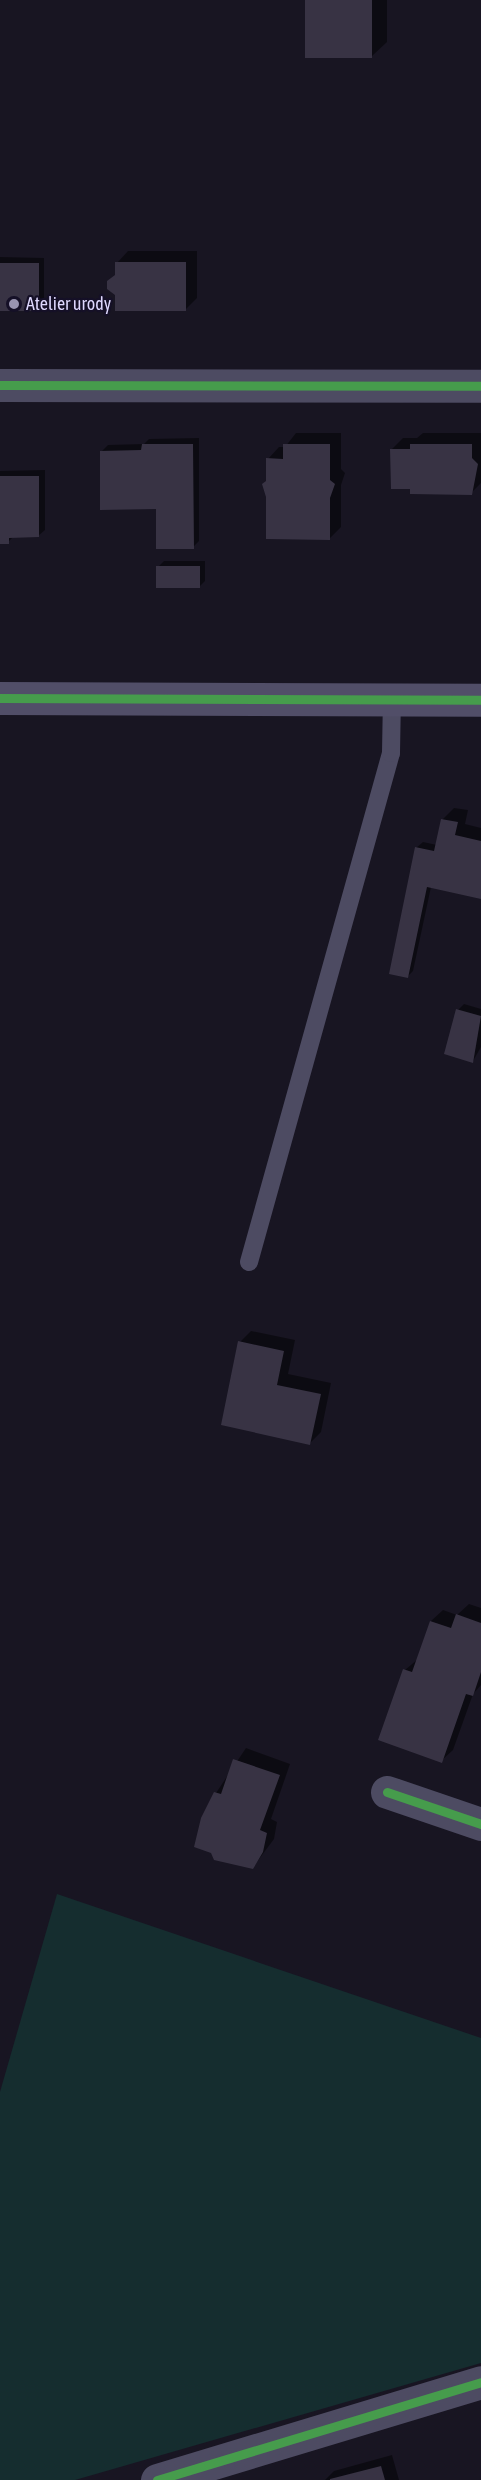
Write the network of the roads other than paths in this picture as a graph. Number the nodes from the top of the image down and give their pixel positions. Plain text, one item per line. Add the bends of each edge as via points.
1 (0, 385) edge
2 (481, 386) edge
3 (0, 698) edge
4 (392, 699) junction
5 (481, 700) edge
6 (249, 1262) dead end
7 (387, 1792) dead end
8 (481, 1824) edge
9 (481, 2382) edge
10 (157, 2480) edge

1 - 2 street
3 - 4 street
4 - 5 street
4 - 6 lane via 391,753
7 - 8 street
9 - 10 street

